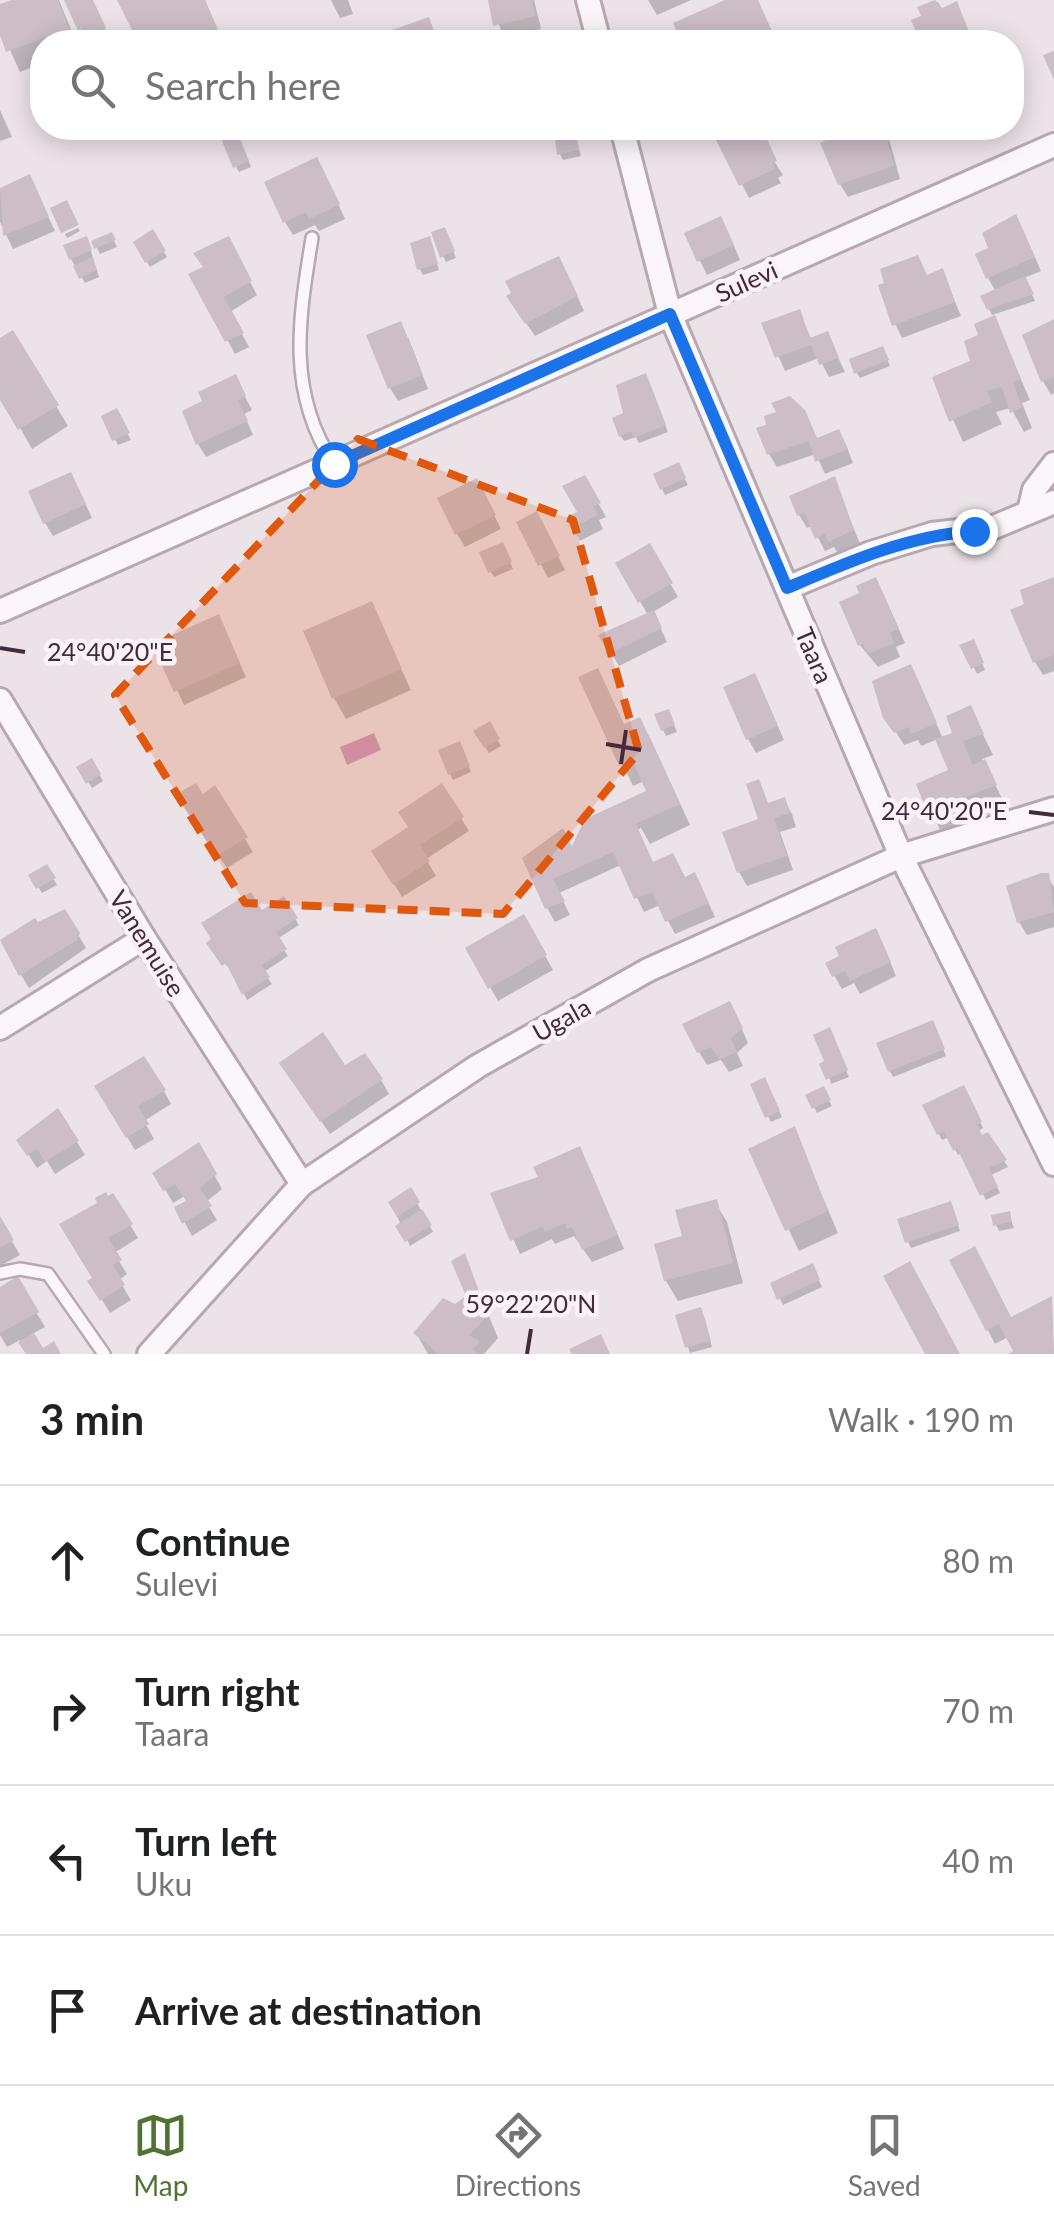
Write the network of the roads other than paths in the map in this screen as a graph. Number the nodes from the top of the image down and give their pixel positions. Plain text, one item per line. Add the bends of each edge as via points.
1 (588, 0) edge
2 (597, 30) edge
3 (625, 140) edge
4 (1054, 145) edge
5 (312, 238) dead end
6 (670, 314) junction
7 (334, 464) junction
8 (1054, 464) edge
9 (1054, 502) edge
10 (1028, 511) junction
11 (787, 588) junction
12 (0, 611) edge
13 (0, 700) edge
14 (1054, 810) edge
15 (901, 856) junction
16 (144, 938) junction
17 (0, 1028) edge
18 (1054, 1164) edge
19 (302, 1184) junction
20 (0, 1273) edge
21 (104, 1354) edge
22 (149, 1354) edge

1 - 2 street
3 - 6 street, Taara
4 - 6 street, Sulevi
5 - 7 lane via 297,352 312,428
6 - 7 street, Sulevi
6 - 11 street, Taara
7 - 12 street, Sulevi
8 - 10 street
9 - 10 street
10 - 11 street via 994,527 932,534 871,552
11 - 15 street, Taara
13 - 16 street, Vanemuise
14 - 15 street, Ugala
15 - 18 street, Taara
15 - 19 street, Ugala via 648,970 478,1066
16 - 17 street
16 - 19 street, Vanemuise
19 - 22 street, Ugala
20 - 21 lane via 20,1268 48,1274

